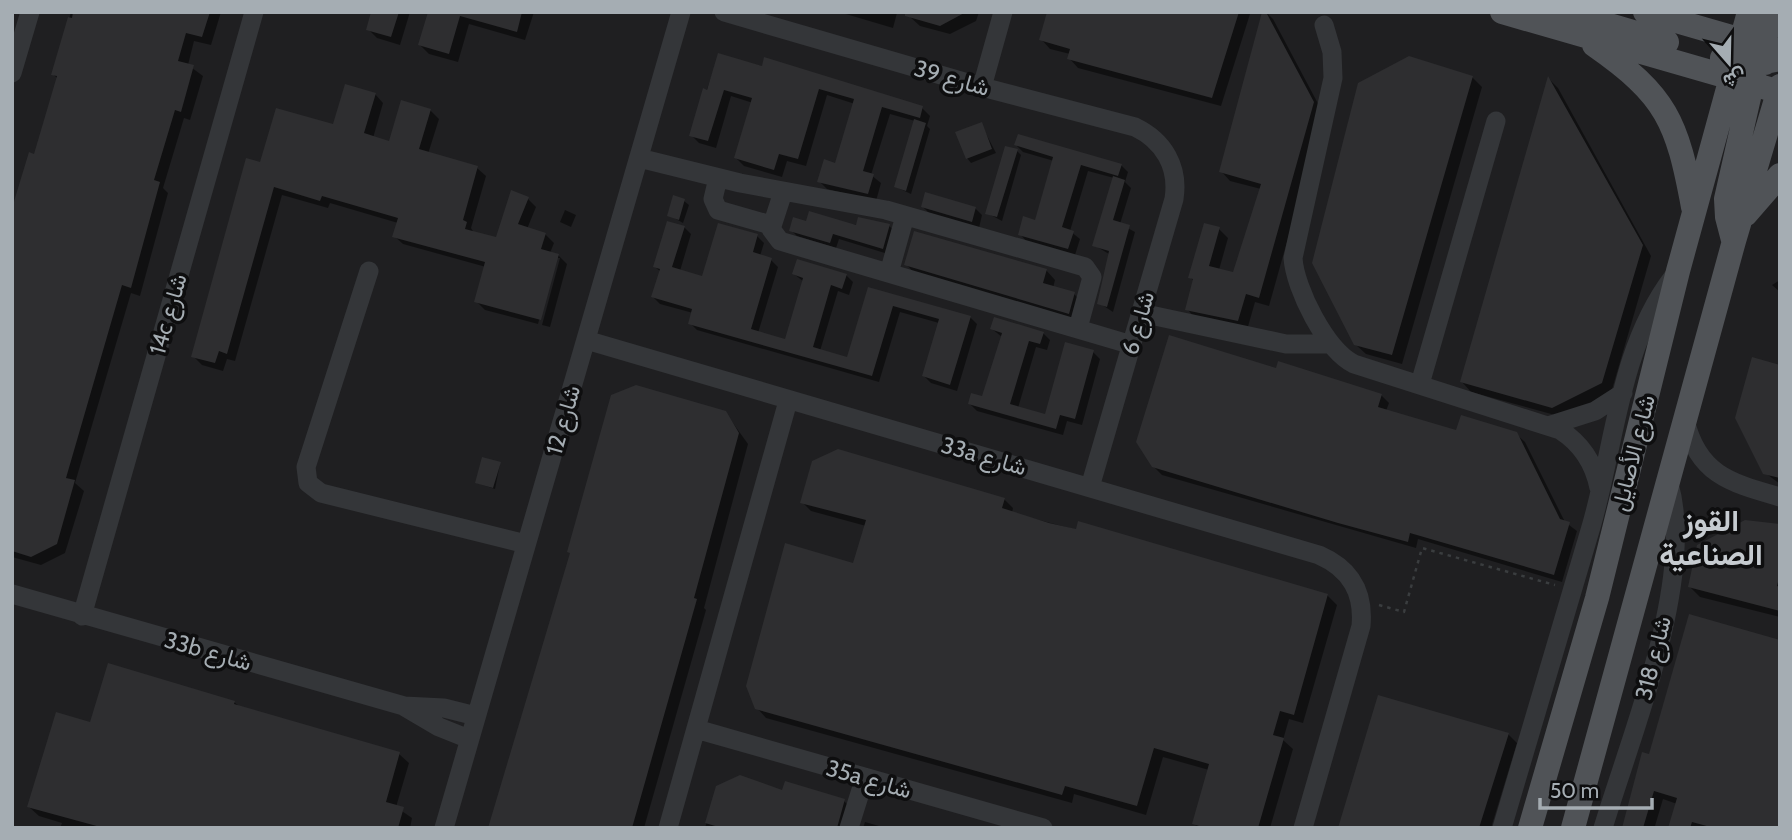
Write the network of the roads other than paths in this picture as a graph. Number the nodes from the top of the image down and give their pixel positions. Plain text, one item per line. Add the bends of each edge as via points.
1 (30, 12) edge
2 (254, 12) edge
3 (681, 12) edge
4 (724, 12) edge
5 (1003, 12) edge
6 (1645, 12) edge
7 (1749, 12) edge
8 (1773, 12) edge
9 (1513, 16) edge
10 (1324, 25) dead end
11 (1579, 35) junction
12 (1763, 69) edge
13 (12, 73) edge
14 (982, 88) junction
15 (1496, 121) dead end
16 (639, 158) junction
17 (1169, 159) joint
18 (1780, 176) edge
19 (718, 178) junction
20 (783, 192) junction
21 (1694, 213) junction
22 (905, 216) junction
23 (771, 225) junction
24 (1737, 232) junction
25 (369, 271) dead end
26 (1678, 271) junction
27 (889, 273) junction
28 (1141, 313) junction
29 (1078, 328) junction
30 (586, 340) junction
31 (1330, 344) junction
32 (1132, 345) junction
33 (1420, 384) junction
34 (1623, 393) junction
35 (788, 401) junction
36 (1685, 420) junction
37 (1551, 425) junction
38 (1669, 484) junction
39 (1090, 487) junction
40 (1599, 488) junction
41 (1780, 497) edge
42 (526, 544) junction
43 (12, 594) edge
44 (82, 616) junction
45 (404, 706) junction
46 (475, 716) junction
47 (696, 729) junction
48 (469, 739) junction
49 (865, 777) junction
50 (1307, 827) edge
51 (444, 828) edge
52 (668, 828) edge
53 (849, 828) edge
54 (1043, 828) edge
55 (1502, 828) edge
56 (1530, 828) edge
57 (1573, 828) edge
58 (1604, 828) edge

1 - 13 street
2 - 44 street, 14c شارع
3 - 16 street, شارع 12
4 - 14 street, شارع 39
5 - 14 street
6 - 12 main road
7 - 12 main road, شارع الأصايل
8 - 12 main road
9 - 11 main road
9 - 12 main road via 1572,14
10 - 31 street via 1333,78 1293,258 1299,285
11 - 12 main road
11 - 21 main road via 1635,75 1666,111 1679,141
12 - 21 main road, شارع الأصايل
12 - 24 main road, شارع الأصايل
14 - 17 street, شارع 39 via 1135,127 1158,143
15 - 33 street
16 - 19 street
16 - 30 street, شارع 12
17 - 28 street, شارع 6 via 1175,179 1174,200
18 - 24 main road
19 - 20 street
19 - 23 street via 713,199 718,210
20 - 22 street
20 - 23 street
21 - 26 main road, شارع الأصايل
22 - 27 street
22 - 29 street via 1088,268 1093,276
23 - 27 street via 771,233 780,241
24 - 36 main road, شارع الأصايل
25 - 42 street via 306,467 308,483 321,493
26 - 34 street via 1643,327
26 - 56 main road, شارع الأصايل via 1597,598
27 - 29 street
28 - 31 street via 1286,344
28 - 32 street, شارع 6
29 - 32 street
30 - 35 street, 33a شارع
30 - 42 street, شارع 12
31 - 33 street via 1354,364
32 - 39 street, شارع 6
33 - 37 street
34 - 37 street via 1584,416
34 - 40 street
35 - 39 street, 33a شارع
35 - 47 street
36 - 38 main road, شارع الأصايل
36 - 41 street via 1696,452 1720,476
37 - 40 street via 1584,450
38 - 57 main road, شارع الأصايل
38 - 58 street, شارع 318 via 1678,535 1673,573 1645,693
39 - 50 street, 33a شارع via 1329,560 1347,573 1362,600 1358,638
40 - 55 street
42 - 46 street, شارع 12
43 - 44 street, 33b شارع
44 - 45 street, 33b شارع
45 - 46 street, 33b شارع via 444,708
45 - 48 street, 33b شارع
46 - 48 street, شارع 12
47 - 49 street, 35a شارع
47 - 52 street
48 - 51 street, شارع 12
49 - 53 street
49 - 54 street, 35a شارع

